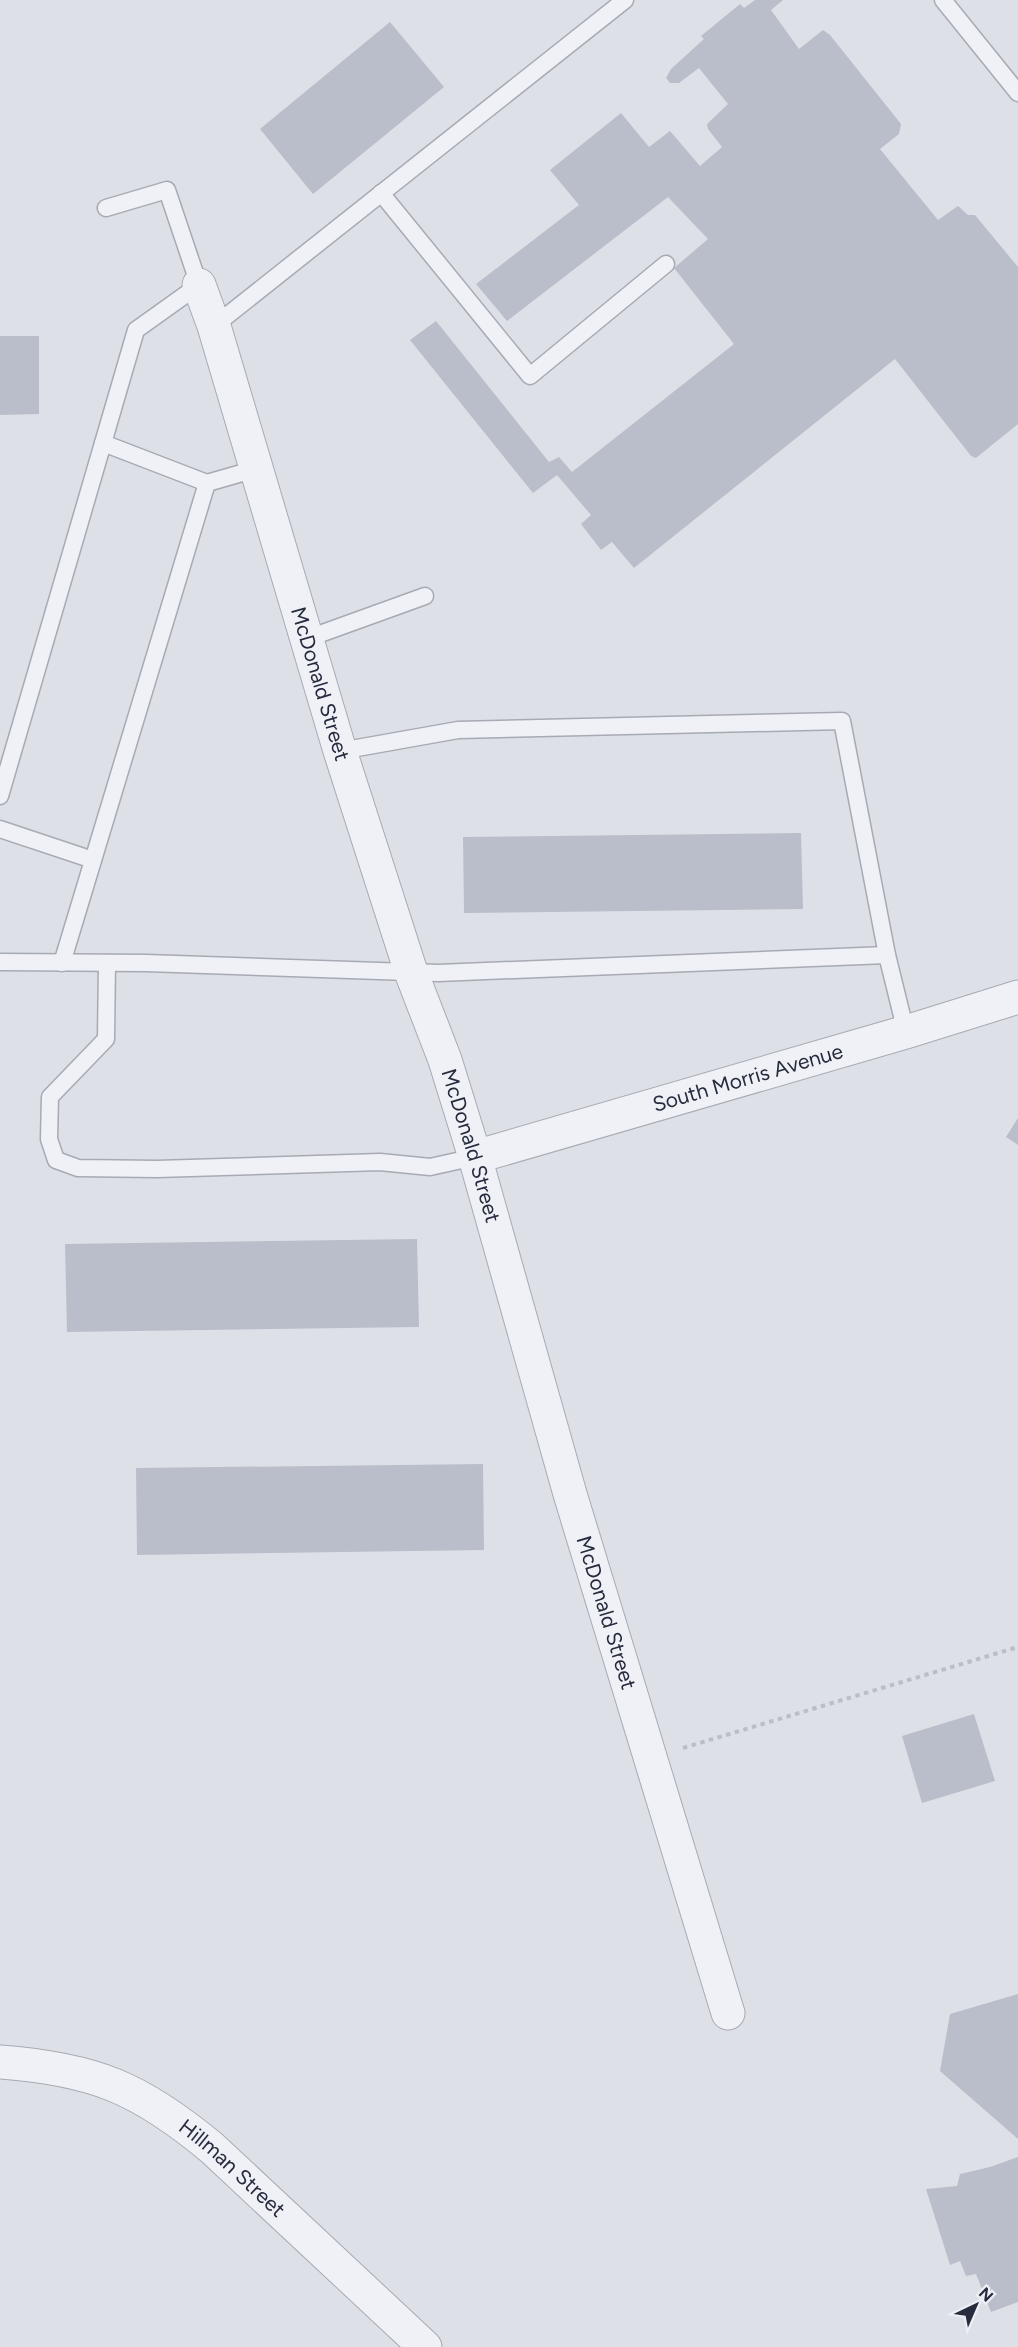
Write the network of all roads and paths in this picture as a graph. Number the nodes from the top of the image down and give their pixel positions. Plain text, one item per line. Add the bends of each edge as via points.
1 (625, 0) edge
2 (943, 0) edge
3 (1018, 93) edge
4 (381, 193) junction
5 (106, 208) dead end
6 (666, 264) dead end
7 (199, 285) junction
8 (214, 327) junction
9 (103, 443) junction
10 (256, 470) junction
11 (207, 483) junction
12 (424, 596) dead end
13 (306, 639) junction
14 (340, 751) junction
15 (0, 796) edge
16 (0, 829) edge
17 (93, 860) junction
18 (887, 955) junction
19 (0, 962) edge
20 (62, 963) junction
21 (107, 963) junction
22 (411, 972) junction
23 (1018, 997) edge
24 (906, 1032) junction
25 (476, 1157) junction
26 (1018, 1647) edge
27 (651, 1757) junction
28 (728, 2013) dead end
29 (0, 2062) edge
30 (425, 2347) edge

1 - 4 lane
2 - 3 lane
4 - 6 lane via 530,376
4 - 8 lane
5 - 7 lane via 167,190
7 - 8 street, McDonald Street
7 - 9 lane via 136,330
8 - 10 street, McDonald Street
9 - 11 lane
9 - 15 lane
10 - 11 lane
10 - 13 street, McDonald Street
11 - 17 lane
12 - 13 lane
13 - 14 street, McDonald Street
14 - 18 lane via 458,730 842,721
14 - 22 street, McDonald Street
16 - 17 lane
17 - 20 lane
18 - 22 lane
18 - 24 lane
19 - 20 lane
20 - 21 lane
21 - 22 lane
21 - 25 lane via 106,1039 50,1097 50,1139 56,1160 78,1168 157,1169 380,1162 430,1167
22 - 25 street, McDonald Street
23 - 24 street, South Morris Avenue
24 - 25 street, South Morris Avenue
25 - 27 street, McDonald Street via 570,1494
26 - 27 path
27 - 28 street, McDonald Street
29 - 30 street, Hillman Street via 99,2078 127,2089 182,2124

